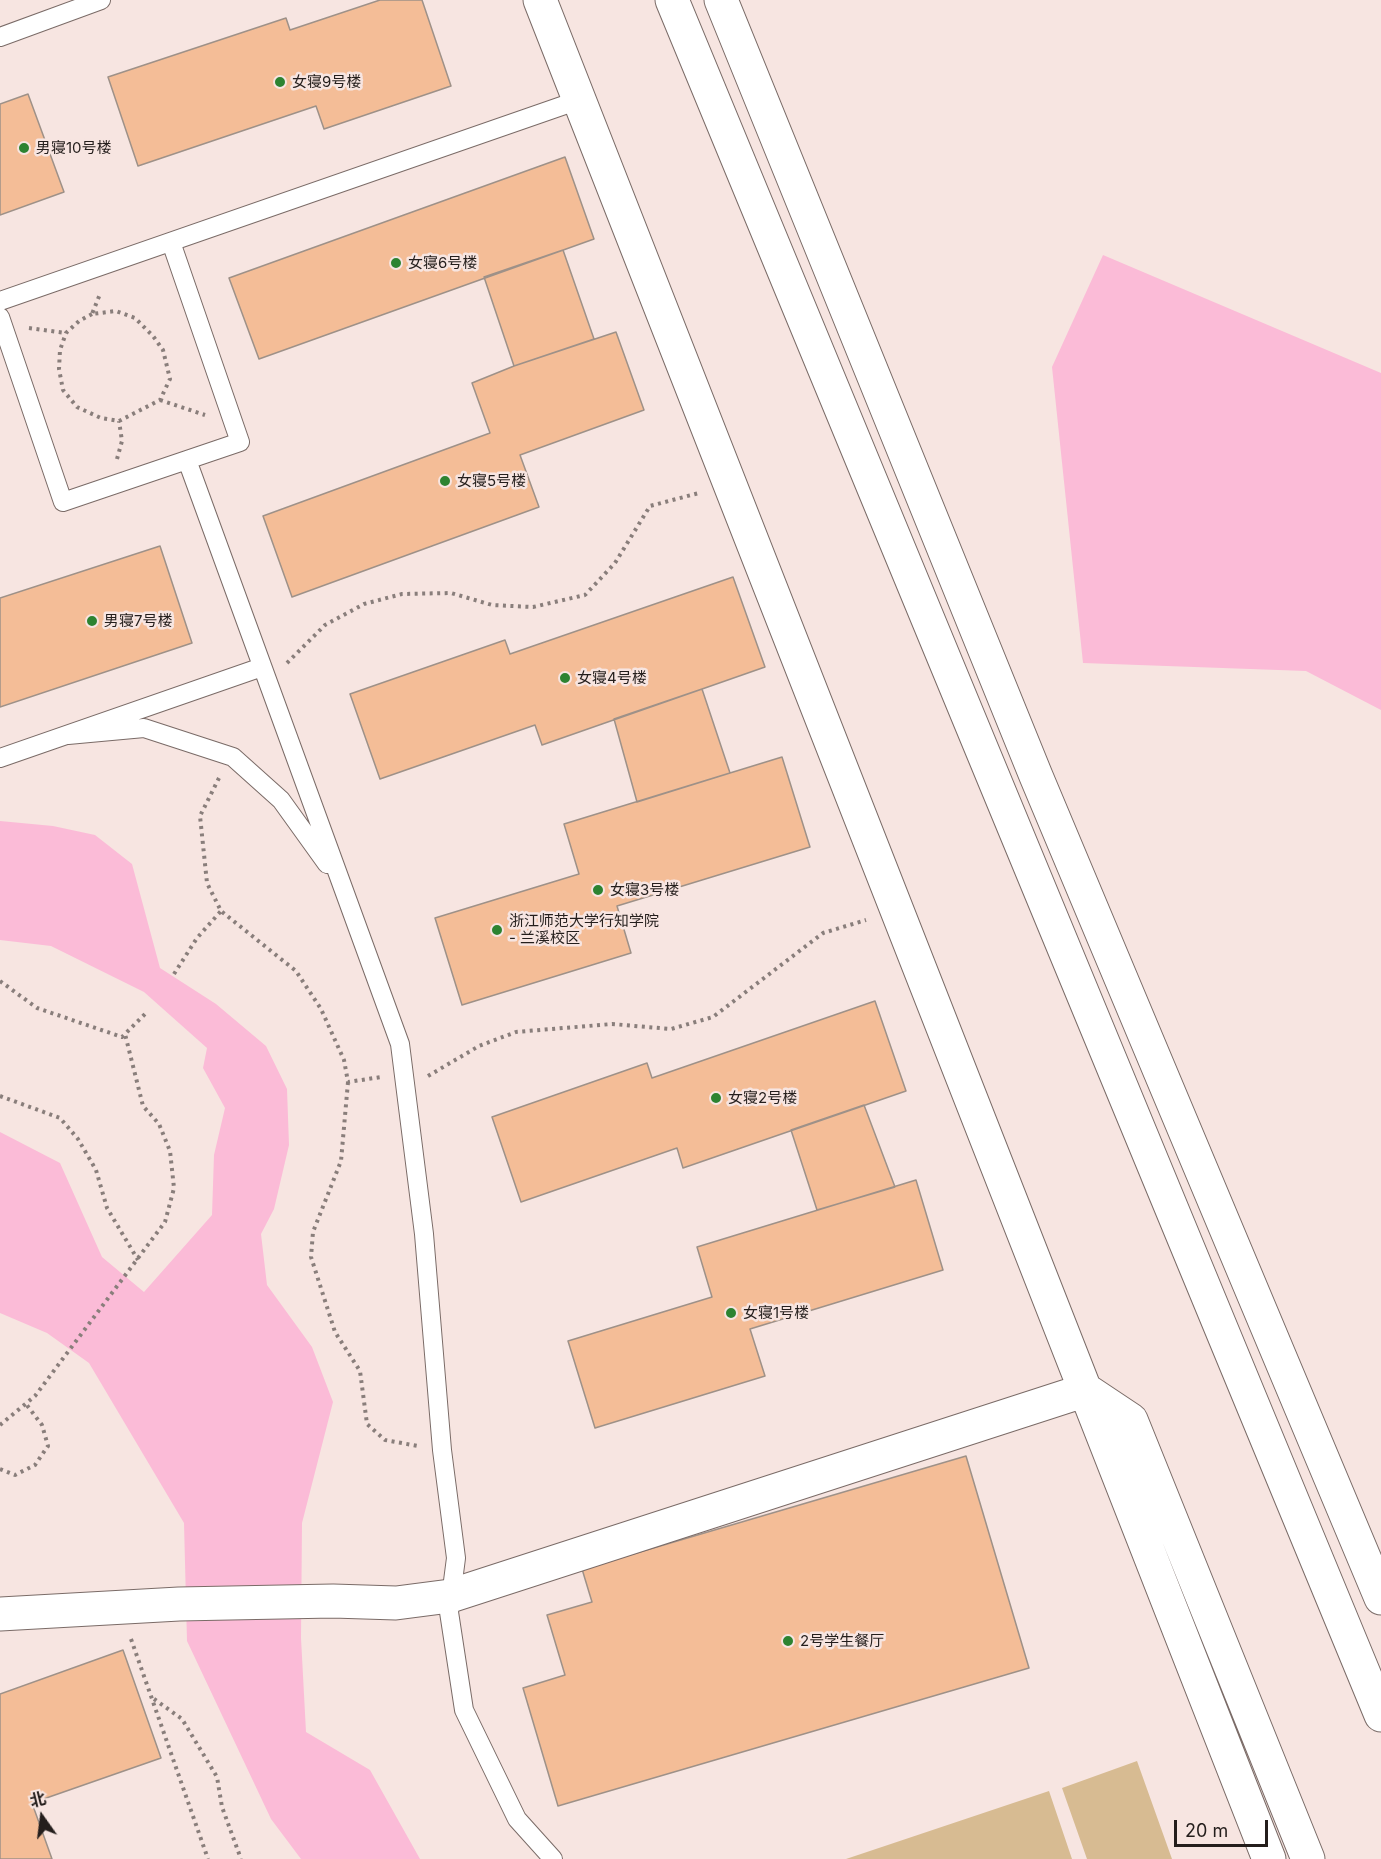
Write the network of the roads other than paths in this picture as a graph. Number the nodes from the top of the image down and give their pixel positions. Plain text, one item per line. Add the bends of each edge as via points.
1 (101, 0) edge
2 (540, 0) edge
3 (672, 0) edge
4 (721, 0) edge
5 (0, 37) edge
6 (579, 100) junction
7 (171, 242) junction
8 (0, 302) edge
9 (1, 320) edge
10 (187, 460) junction
11 (265, 675) junction
12 (68, 735) junction
13 (0, 758) edge
14 (341, 885) junction
15 (1086, 1390) junction
16 (450, 1596) junction
17 (1381, 1598) edge
18 (0, 1614) edge
19 (1381, 1715) edge
20 (553, 1859) edge
21 (1269, 1859) edge
22 (1308, 1859) edge

1 - 5 lane
2 - 6 street
3 - 19 street
4 - 17 street via 1036,776
6 - 7 lane
6 - 15 street
7 - 8 lane
7 - 10 lane via 240,442
9 - 10 lane via 63,502
10 - 11 lane
11 - 12 lane
11 - 14 lane
12 - 13 lane
12 - 14 lane via 144,728 233,757 281,800
14 - 16 lane via 400,1044 424,1234 442,1450 456,1558
15 - 16 street
15 - 21 street
15 - 22 street via 1131,1420
16 - 18 street via 396,1603 179,1604
16 - 20 lane via 448,1612 464,1710 517,1819

